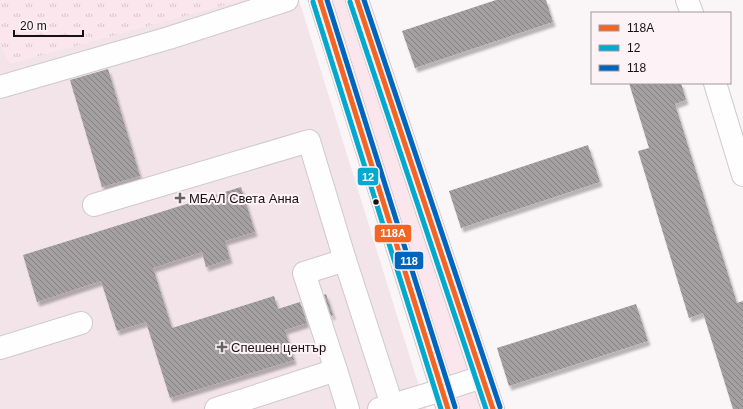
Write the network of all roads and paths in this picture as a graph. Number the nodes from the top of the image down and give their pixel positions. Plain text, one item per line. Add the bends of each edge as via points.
1 (287, 0) edge
2 (320, 0) edge
3 (357, 0) edge
4 (687, 0) edge
5 (692, 12) edge
6 (715, 84) edge
7 (0, 87) edge
8 (743, 175) edge
9 (94, 205) dead end
10 (345, 260) junction
11 (81, 323) dead end
12 (0, 348) edge
13 (336, 370) junction
14 (482, 377) junction
15 (445, 399) edge
16 (385, 407) edge
17 (216, 409) edge
18 (348, 409) edge
19 (492, 409) edge

1 - 7 main road via 169,38
2 - 15 main road
3 - 14 main road
4 - 5 main road
6 - 8 main road
9 - 10 main road via 309,141
10 - 13 main road via 304,273
10 - 16 main road
11 - 12 main road
13 - 17 main road
13 - 18 main road
14 - 15 main road
14 - 19 main road
15 - 16 main road

